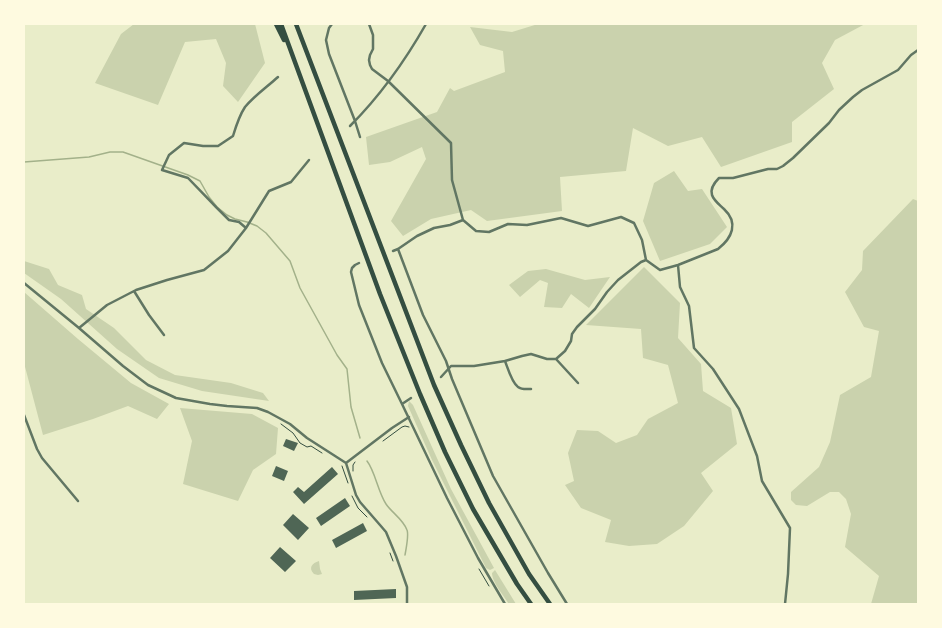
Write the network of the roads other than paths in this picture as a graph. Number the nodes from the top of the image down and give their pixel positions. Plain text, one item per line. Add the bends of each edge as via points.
1 (276, 24) edge
2 (281, 24) edge
3 (296, 24) edge
4 (332, 24) edge
5 (369, 24) edge
6 (426, 24) edge
7 (918, 50) edge
8 (293, 56) junction
9 (278, 77) dead end
10 (388, 81) junction
11 (355, 121) junction
12 (350, 126) dead end
13 (360, 137) dead end
14 (309, 160) dead end
15 (463, 220) junction
16 (246, 228) junction
17 (398, 249) junction
18 (393, 251) dead end
19 (646, 260) junction
20 (359, 264) dead end
21 (678, 265) junction
22 (24, 283) edge
23 (134, 291) junction
24 (79, 328) junction
25 (164, 335) dead end
26 (556, 360) junction
27 (505, 361) junction
28 (448, 370) junction
29 (441, 377) dead end
30 (578, 383) dead end
31 (531, 389) dead end
32 (411, 398) dead end
33 (402, 404) junction
34 (24, 415) edge
35 (409, 417) junction
36 (346, 463) junction
37 (78, 501) dead end
38 (407, 604) edge
39 (505, 604) edge
40 (530, 604) edge
41 (550, 604) edge
42 (567, 604) edge
43 (785, 604) edge

1 - 8 highway
2 - 8 highway
3 - 41 highway via 440,398 489,503 529,574
4 - 11 street via 328,28 326,40 328,51
5 - 10 street via 373,35 370,66
6 - 10 street
7 - 21 street via 910,55 898,70 853,97 829,124 783,166 733,178 719,178 712,189 712,194 732,220 729,238 718,249
8 - 40 highway via 380,294 445,452 473,509
9 - 16 street via 245,108 233,136 218,146 184,143 169,155 162,170 188,178 229,220 239,222
10 - 11 street
10 - 15 street via 451,143 452,180
11 - 12 street
11 - 13 street
14 - 16 street via 291,182 269,191
15 - 17 street via 434,228
15 - 19 street via 476,231 489,232 508,224 527,225 561,218 588,226 621,217 634,223 642,240
16 - 23 street via 228,251 204,270
17 - 18 street
17 - 28 street via 423,315
19 - 21 street via 660,270
19 - 26 street via 618,280 607,292 596,309 577,326 565,351
20 - 33 street via 352,268 352,272 359,305 382,363
21 - 43 street via 680,287 689,306 694,348 713,369 739,409 757,456 762,481 790,528
22 - 24 street
23 - 24 street via 107,305
23 - 25 street
24 - 36 street via 148,385 176,398 257,408 268,412
26 - 27 street via 531,354
26 - 30 street
27 - 28 street via 474,366 452,366
27 - 31 street via 515,384 524,390
28 - 29 street
28 - 42 street via 493,476
32 - 33 street
33 - 35 street
34 - 37 street via 42,458
35 - 36 street
35 - 39 street via 478,558
36 - 38 street via 360,502 386,532 407,587

